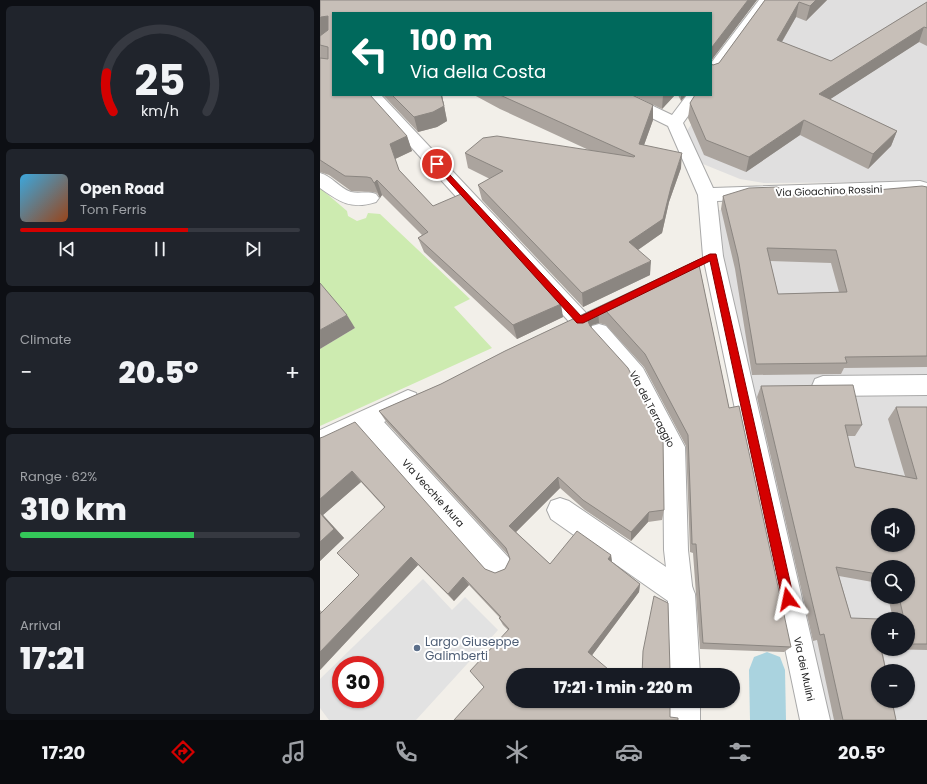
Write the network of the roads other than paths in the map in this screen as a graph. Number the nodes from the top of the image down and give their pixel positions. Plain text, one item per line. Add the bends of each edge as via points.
1 (766, 0) edge
2 (712, 73) edge
3 (373, 96) edge
4 (619, 96) edge
5 (694, 96) edge
6 (674, 123) junction
7 (320, 179) edge
8 (927, 190) edge
9 (707, 195) junction
10 (370, 198) dead end
11 (600, 310) edge
12 (580, 320) junction
13 (558, 330) edge
14 (599, 332) dead end
15 (927, 385) edge
16 (803, 386) edge
17 (423, 393) edge
18 (366, 419) junction
19 (320, 441) edge
20 (560, 510) dead end
21 (500, 567) dead end
22 (681, 594) junction
23 (685, 668) edge
24 (685, 708) edge
25 (685, 720) edge
26 (815, 720) edge

1 - 2 street
3 - 12 street
4 - 6 street
5 - 6 street
6 - 9 street, Via dei Mulini
7 - 10 street via 347,198
8 - 9 street, Via Gioachino Rossini via 920,188
9 - 26 street, Via dei Mulini via 702,261 753,387
11 - 12 street
12 - 13 street
14 - 22 street, Via del Terraggio via 636,374 674,447 676,550
15 - 16 street
17 - 18 street
18 - 19 street
18 - 21 street, Via Vecchie Mura
20 - 22 street
22 - 23 street, Via del Terraggio
24 - 25 street

